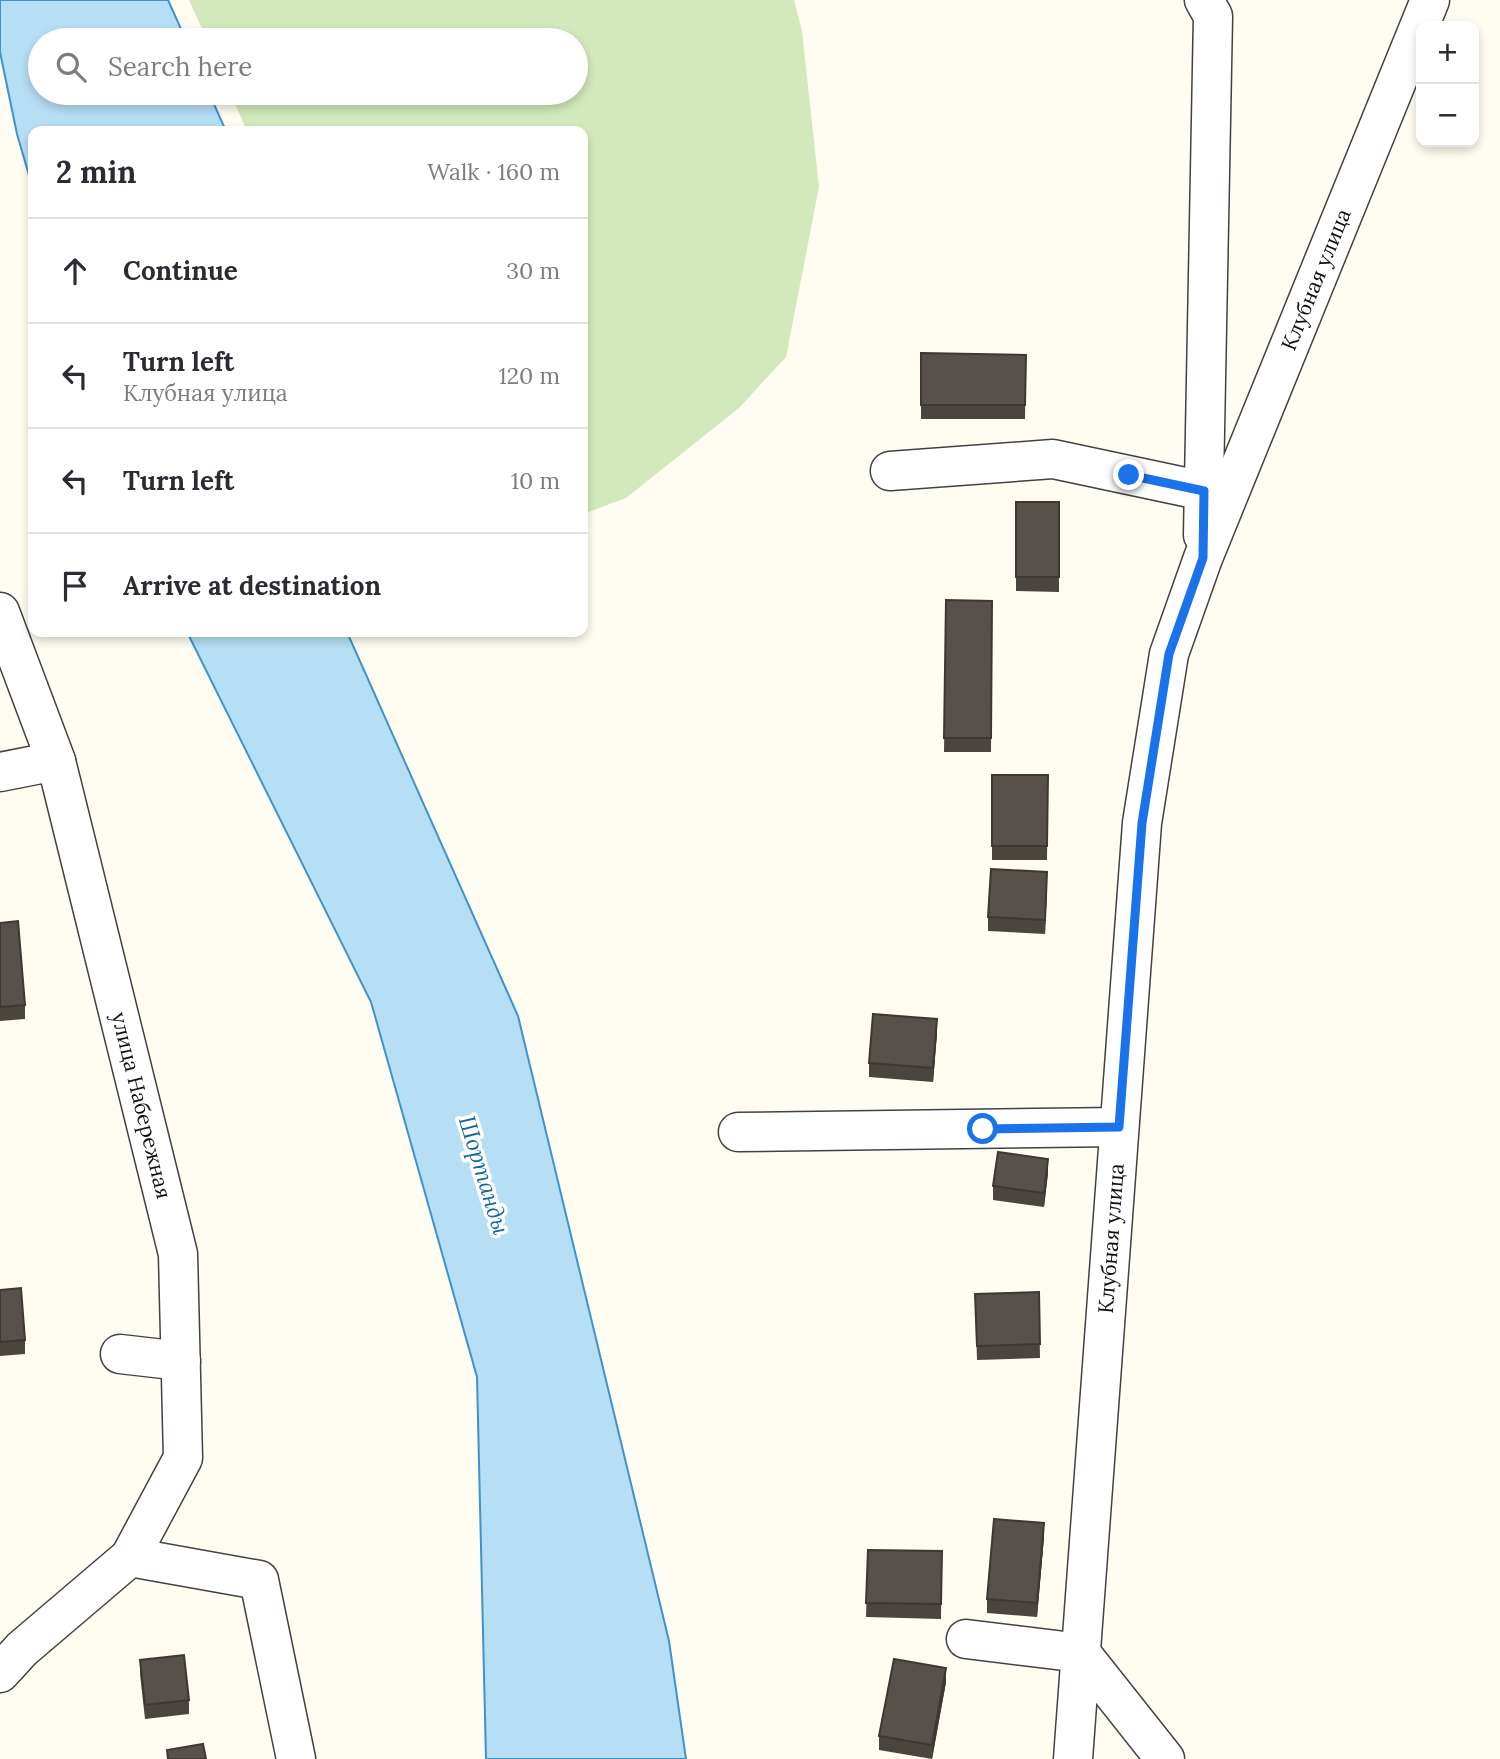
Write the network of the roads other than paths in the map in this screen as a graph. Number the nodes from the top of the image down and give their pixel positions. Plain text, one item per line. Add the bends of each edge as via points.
1 (1204, 0) edge
2 (1430, 0) edge
3 (890, 471) dead end
4 (1204, 491) junction
5 (1203, 558) junction
6 (0, 612) edge
7 (56, 761) junction
8 (0, 772) edge
9 (1119, 1127) junction
10 (738, 1132) dead end
11 (120, 1354) dead end
12 (181, 1361) junction
13 (130, 1558) junction
14 (966, 1639) dead end
15 (1081, 1653) junction
16 (0, 1673) edge
17 (296, 1759) edge
18 (1073, 1759) edge
19 (1165, 1759) edge

1 - 4 street, Клубная улица via 1213,16
2 - 5 street, Клубная улица
3 - 4 street via 1053,459
4 - 5 street, Клубная улица
5 - 9 street, Клубная улица via 1169,654 1142,823
6 - 7 street, улица Набережная
7 - 8 street
7 - 12 street, улица Набережная via 178,1254
9 - 10 street
9 - 15 street, Клубная улица
11 - 12 street
12 - 13 street, улица Набережная via 183,1458
13 - 16 street
13 - 17 street via 259,1580
14 - 15 street
15 - 18 street, Клубная улица
15 - 19 street

